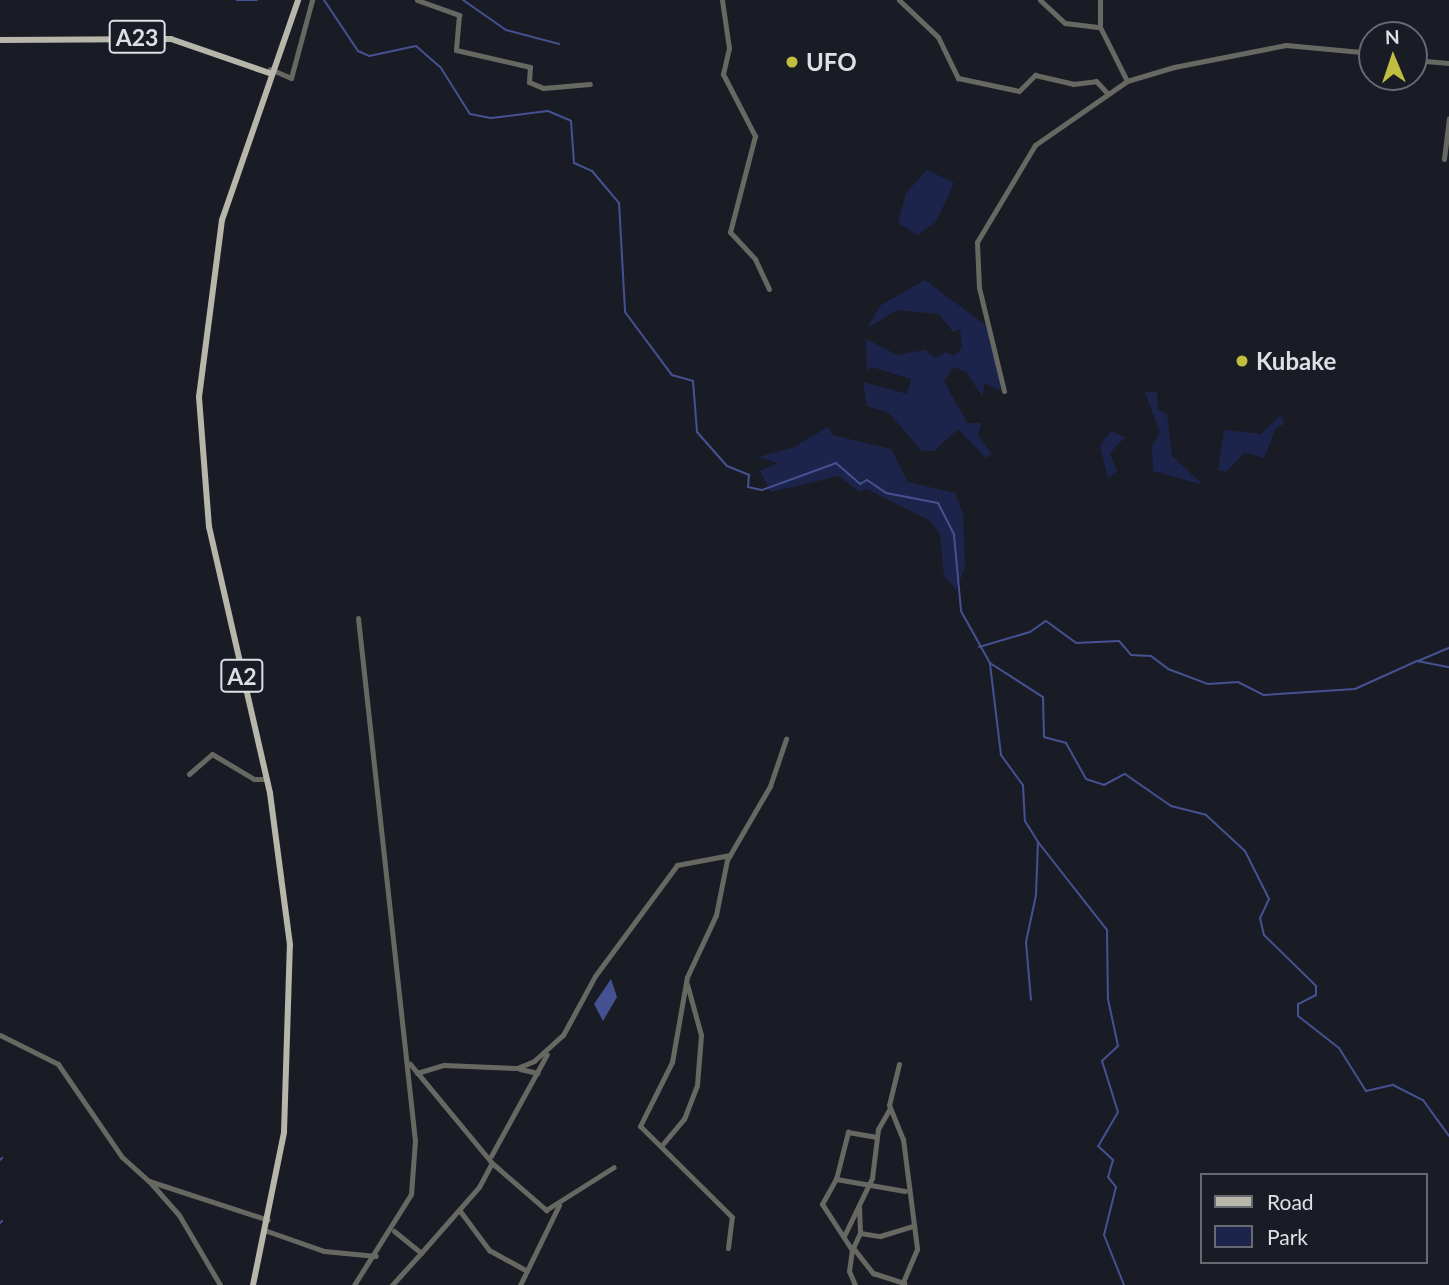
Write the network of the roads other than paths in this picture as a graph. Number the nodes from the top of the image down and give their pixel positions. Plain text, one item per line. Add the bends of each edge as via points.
1 (298, 0) edge
2 (312, 0) edge
3 (417, 0) edge
4 (722, 0) edge
5 (899, 0) edge
6 (1040, 0) edge
7 (1100, 0) edge
8 (1100, 27) junction
9 (0, 40) edge
10 (1358, 52) edge
11 (1428, 61) edge
12 (1449, 63) edge
13 (270, 71) junction
14 (1127, 80) junction
15 (590, 84) dead end
16 (1107, 93) junction
17 (1449, 118) edge
18 (1444, 159) dead end
19 (769, 289) dead end
20 (1004, 391) dead end
21 (358, 618) dead end
22 (786, 739) dead end
23 (189, 774) dead end
24 (267, 779) junction
25 (730, 855) junction
26 (686, 981) junction
27 (0, 1035) edge
28 (548, 1050) junction
29 (410, 1064) junction
30 (899, 1064) dead end
31 (517, 1068) junction
32 (417, 1073) junction
33 (538, 1073) junction
34 (890, 1108) junction
35 (877, 1137) junction
36 (662, 1145) junction
37 (491, 1159) junction
38 (614, 1167) dead end
39 (836, 1179) junction
40 (149, 1181) junction
41 (870, 1182) junction
42 (905, 1191) junction
43 (559, 1205) junction
44 (859, 1208) junction
45 (460, 1211) junction
46 (269, 1221) junction
47 (913, 1226) junction
48 (267, 1231) junction
49 (394, 1231) junction
50 (860, 1233) junction
51 (844, 1236) junction
52 (728, 1248) dead end
53 (853, 1249) junction
54 (421, 1253) junction
55 (376, 1256) junction
56 (527, 1270) junction
57 (903, 1284) edge
58 (220, 1285) edge
59 (253, 1285) edge
60 (354, 1285) edge
61 (392, 1285) edge
62 (520, 1285) edge
63 (855, 1285) edge

1 - 13 main road, A2
2 - 13 street via 291,78
3 - 15 street via 459,15 456,50 530,67 529,82 543,88
4 - 19 street via 729,48 723,74 755,136 730,232 755,259
5 - 16 street via 938,37 958,78 979,77 1019,91 1035,75 1073,84 1096,81
6 - 8 street via 1065,23
7 - 8 street
8 - 14 street
9 - 13 main road, A23 via 171,39
10 - 14 street via 1272,47
11 - 12 street
13 - 24 main road, A2 via 222,220 199,397 212,548
14 - 16 street
16 - 20 street via 1028,153 977,242 979,288
17 - 18 street
21 - 29 street
22 - 25 street via 770,786
23 - 24 street via 212,754 254,779
24 - 46 main road, A2 via 284,878 292,992 286,1114
25 - 26 street via 716,915
25 - 28 street via 677,865
26 - 36 street via 701,1035 697,1085 684,1119
26 - 36 street via 671,1062 640,1126
27 - 40 street via 58,1063 122,1157
28 - 31 street
28 - 33 street
29 - 32 street
29 - 49 street via 415,1172
30 - 34 street
31 - 32 street via 444,1065
31 - 33 street
32 - 37 street
33 - 37 street
34 - 35 street
34 - 42 street via 904,1139
35 - 39 street via 848,1132
35 - 41 street
36 - 52 street via 732,1217
37 - 43 street via 541,1208
37 - 45 street
38 - 43 street
39 - 41 street
39 - 51 street via 822,1203
40 - 46 street
40 - 58 street via 179,1215
41 - 42 street
41 - 44 street
42 - 47 street
43 - 56 street
44 - 50 street
44 - 51 street
45 - 54 street
45 - 56 street via 489,1250
46 - 48 main road, A2
47 - 50 street via 880,1236
47 - 57 street via 915,1260
48 - 55 street via 324,1251
48 - 59 main road, A2
49 - 54 street
49 - 55 street
50 - 53 street
51 - 53 street
53 - 57 street via 873,1273
53 - 63 street via 849,1271
54 - 61 street
55 - 60 street
56 - 62 street

